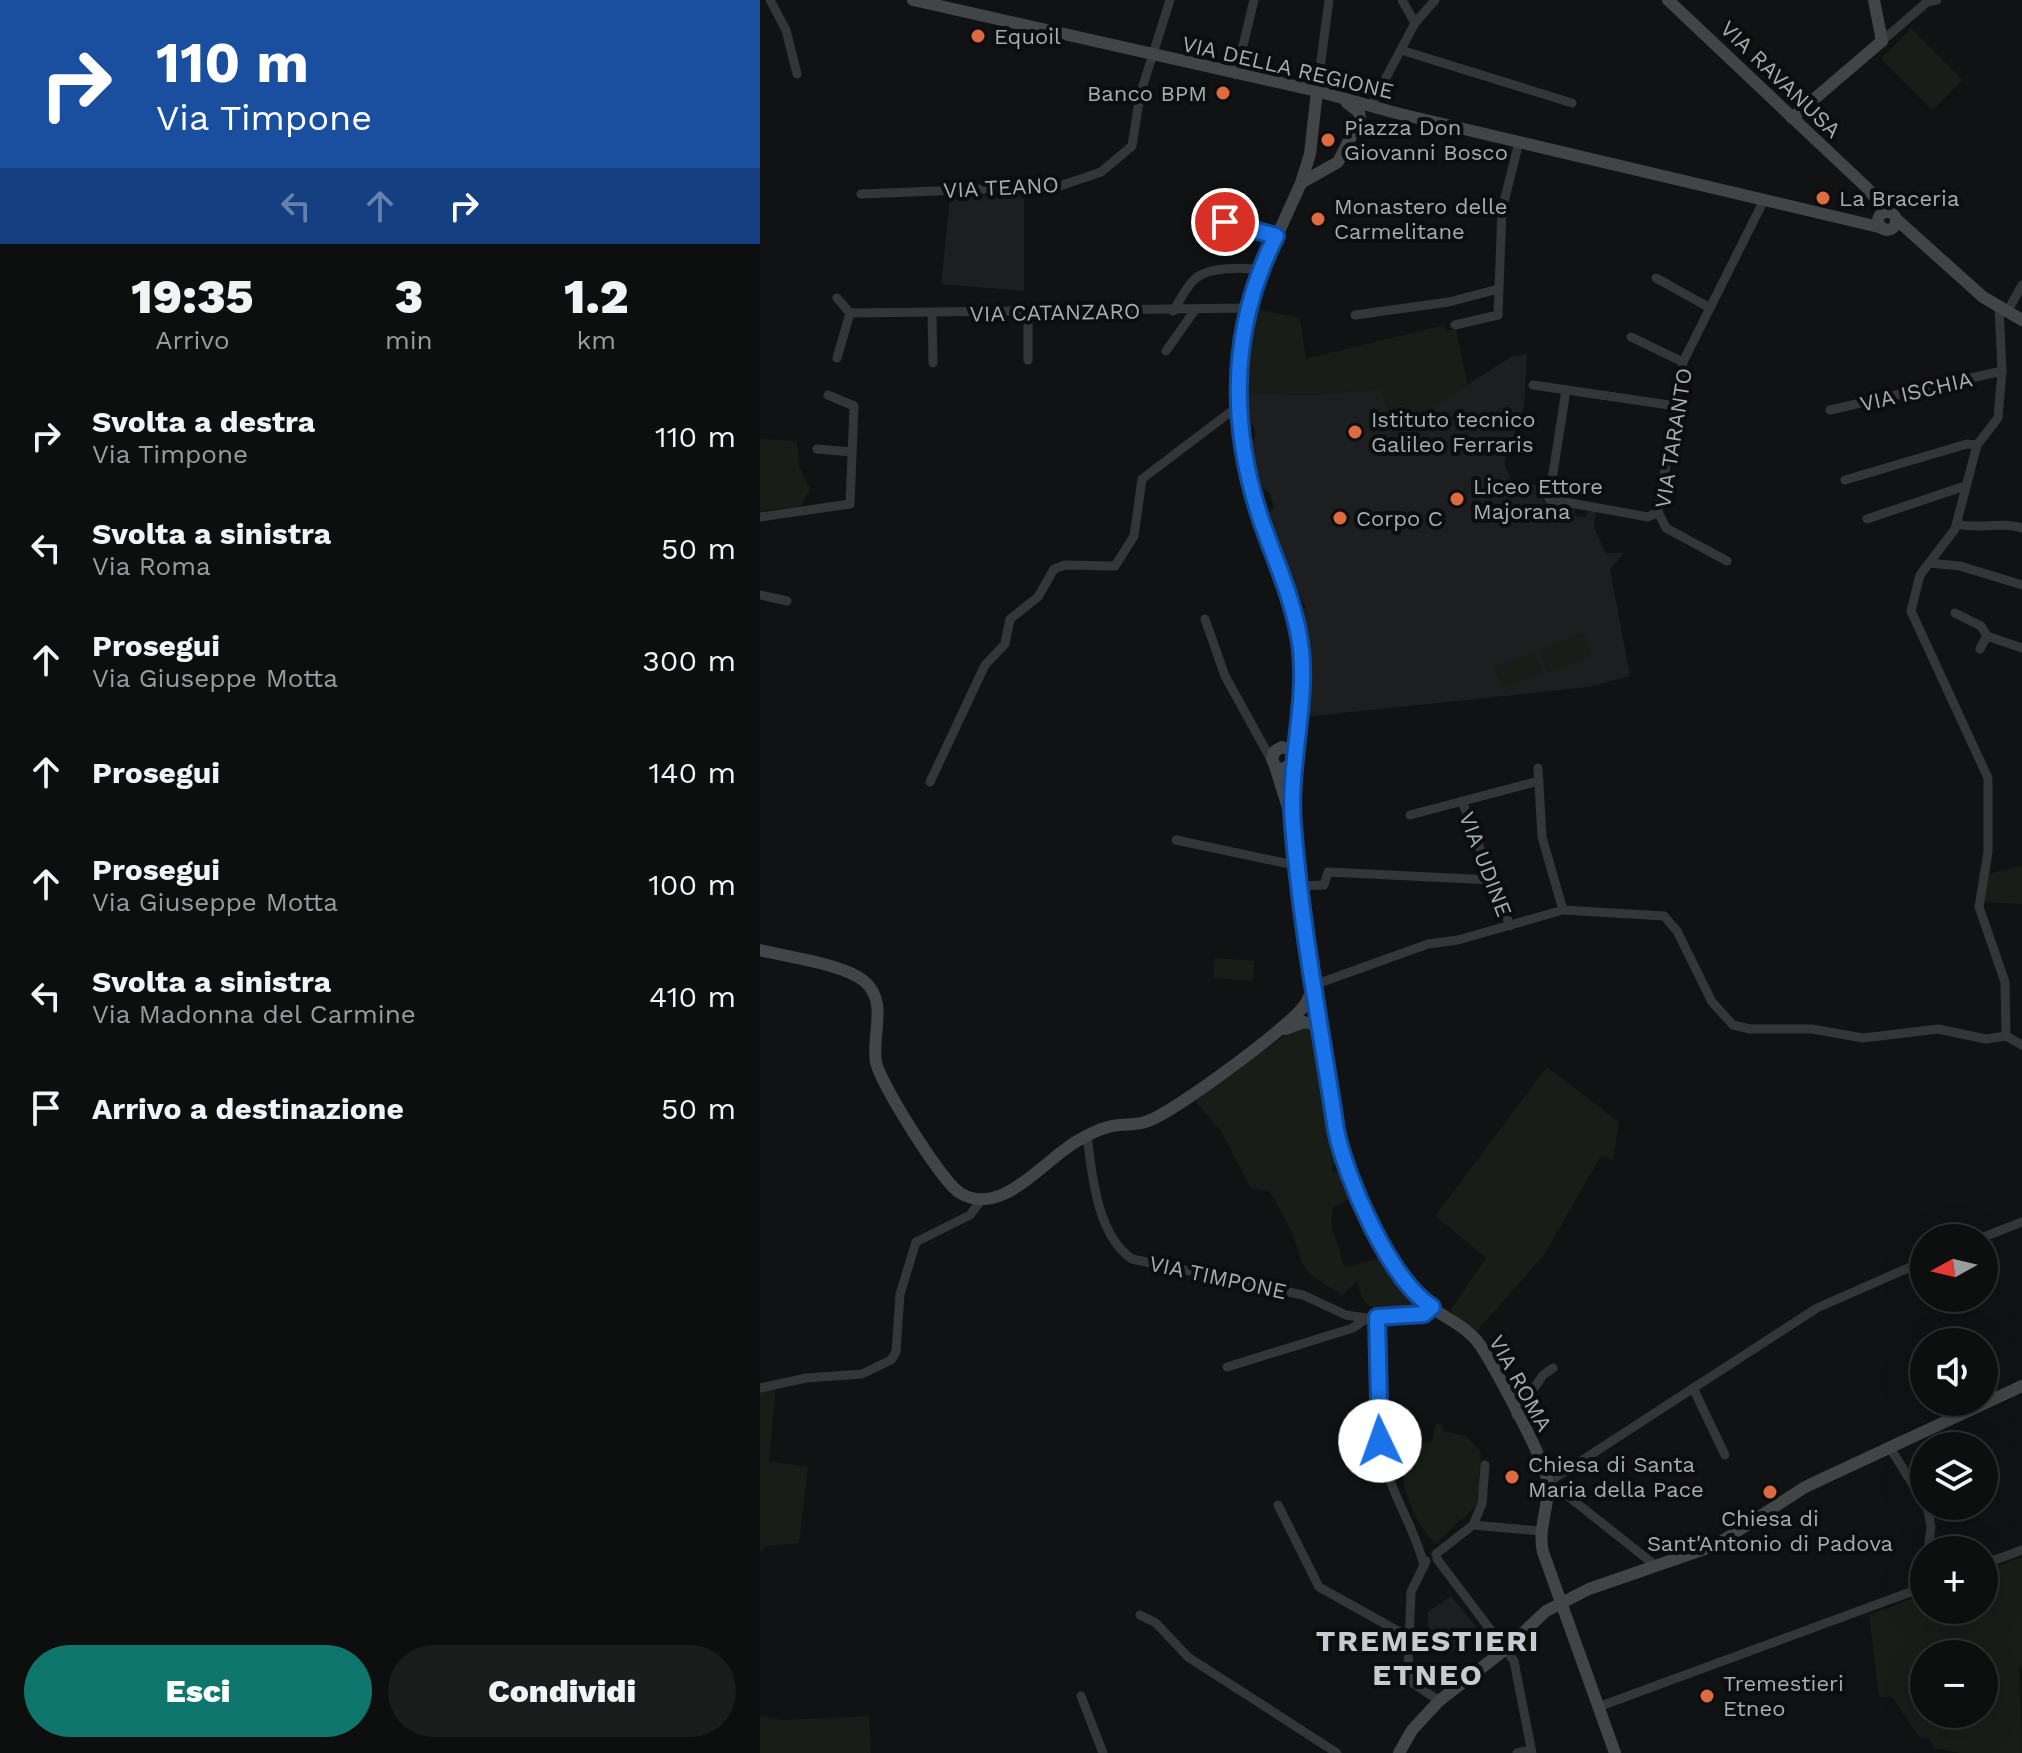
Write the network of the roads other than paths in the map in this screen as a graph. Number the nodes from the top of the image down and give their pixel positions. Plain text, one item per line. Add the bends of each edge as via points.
1 (770, 0) edge
2 (913, 0) edge
3 (1170, 0) edge
4 (1254, 0) edge
5 (1329, 0) edge
6 (1402, 0) edge
7 (1435, 0) edge
8 (1668, 0) edge
9 (1874, 0) edge
10 (1937, 0) edge
11 (1415, 23) junction
12 (1882, 41) junction
13 (1401, 50) junction
14 (1152, 55) junction
15 (797, 74) dead end
16 (1236, 75) junction
17 (1317, 91) junction
18 (1353, 102) junction
19 (1572, 103) dead end
20 (1396, 113) junction
21 (1316, 115) junction
22 (1792, 118) junction
23 (1360, 119) junction
24 (1519, 142) junction
25 (1310, 154) junction
26 (1338, 162) junction
27 (1301, 183) junction
28 (861, 194) dead end
29 (1764, 200) junction
30 (1199, 215) dead end
31 (1886, 220) junction
32 (1276, 236) junction
33 (1260, 270) junction
34 (1656, 278) dead end
35 (2022, 285) edge
36 (1498, 289) junction
37 (837, 298) dead end
38 (1246, 308) junction
39 (1710, 308) junction
40 (1195, 310) junction
41 (2003, 310) junction
42 (1173, 311) junction
43 (850, 313) junction
44 (1028, 313) junction
45 (932, 314) junction
46 (1355, 315) dead end
47 (2022, 320) edge
48 (1455, 325) dead end
49 (1631, 337) dead end
50 (1166, 351) dead end
51 (837, 358) dead end
52 (1028, 360) dead end
53 (1683, 362) junction
54 (933, 363) dead end
55 (2002, 371) junction
56 (1533, 385) dead end
57 (1566, 390) junction
58 (828, 395) dead end
59 (1676, 406) junction
60 (1237, 407) junction
61 (1830, 410) dead end
62 (1977, 445) junction
63 (817, 449) dead end
64 (852, 452) junction
65 (1845, 480) dead end
66 (1965, 486) junction
67 (1658, 512) junction
68 (760, 517) edge
69 (1867, 519) dead end
70 (1957, 524) junction
71 (2022, 528) edge
72 (1727, 561) dead end
73 (1929, 563) junction
74 (2022, 585) edge
75 (760, 595) edge
76 (787, 601) dead end
77 (1955, 613) dead end
78 (1205, 619) dead end
79 (1987, 636) junction
80 (2022, 648) edge
81 (1980, 649) dead end
82 (1298, 704) junction
83 (1254, 731) junction
84 (1280, 748) junction
85 (1293, 761) junction
86 (1274, 764) junction
87 (1538, 768) dead end
88 (1539, 781) junction
89 (930, 782) dead end
90 (1462, 801) junction
91 (1410, 815) dead end
92 (1293, 824) junction
93 (1176, 840) dead end
94 (1299, 866) junction
95 (1492, 880) junction
96 (1301, 886) junction
97 (1563, 910) junction
98 (1510, 926) junction
99 (760, 950) edge
100 (1314, 985) junction
101 (1303, 1007) junction
102 (1319, 1015) junction
103 (1271, 1036) junction
104 (2006, 1036) junction
105 (2022, 1045) edge
106 (1087, 1136) junction
107 (982, 1199) junction
108 (2022, 1222) edge
109 (1998, 1231) edge
110 (1910, 1267) edge
111 (1432, 1307) junction
112 (1372, 1318) junction
113 (1227, 1367) dead end
114 (1553, 1368) dead end
115 (2022, 1386) edge
116 (760, 1388) edge
117 (1693, 1388) junction
118 (1516, 1415) junction
119 (1890, 1448) junction
120 (1725, 1455) dead end
121 (1383, 1458) junction
122 (1357, 1465) dead end
123 (1485, 1465) dead end
124 (1910, 1480) edge
125 (1547, 1486) junction
126 (1278, 1505) dead end
127 (1473, 1525) junction
128 (1540, 1531) junction
129 (1417, 1540) junction
130 (2022, 1550) edge
131 (1436, 1555) junction
132 (1998, 1559) edge
133 (1424, 1561) junction
134 (1656, 1566) junction
135 (1910, 1590) edge
136 (1561, 1604) junction
137 (1140, 1615) dead end
138 (1407, 1636) junction
139 (1507, 1648) junction
140 (1081, 1696) dead end
141 (1439, 1701) junction
142 (1598, 1707) junction
143 (1531, 1752) edge
144 (1103, 1753) edge
145 (1337, 1753) edge
146 (1399, 1753) edge
147 (1517, 1753) edge
148 (1615, 1753) edge

1 - 15 street via 786,30
2 - 14 main road, VIA DELLA REGIONE
3 - 14 street, VIA TEANO
4 - 16 street
5 - 17 street
6 - 11 street
7 - 11 street
8 - 22 main road, VIA RAVANUSA
9 - 12 main road
10 - 12 street via 1927,2
11 - 13 street
12 - 22 main road
13 - 18 street
13 - 19 street
14 - 16 main road, VIA DELLA REGIONE
14 - 28 street, VIA TEANO via 1132,146 1090,177 1038,188
16 - 17 main road, VIA DELLA REGIONE
17 - 18 main road, VIA DELLA REGIONE
17 - 21 main road
18 - 20 main road, VIA DELLA REGIONE
18 - 21 main road via 1327,103
18 - 23 main road
20 - 23 main road via 1368,111
20 - 24 main road, VIA DELLA REGIONE
21 - 25 main road
22 - 31 main road, VIA RAVANUSA via 1866,187
23 - 26 main road
24 - 29 main road, VIA DELLA REGIONE
24 - 36 street via 1502,210
25 - 26 main road via 1323,168
25 - 27 main road
26 - 27 main road
27 - 32 main road
29 - 31 main road, VIA DELLA REGIONE via 1841,217
29 - 39 street, VIA TARANTO
30 - 32 street
31 - 41 main road
32 - 33 main road
33 - 38 main road
33 - 42 street, VIA CATANZARO via 1204,273 1193,280
34 - 39 street
35 - 41 street
36 - 46 street via 1449,302
36 - 48 street via 1498,315
37 - 43 street
38 - 40 street
38 - 60 main road
39 - 53 street, VIA TARANTO
40 - 42 street
40 - 50 street
41 - 47 main road
41 - 55 street
42 - 44 street, VIA CATANZARO
43 - 45 street, VIA CATANZARO
43 - 51 street
44 - 45 street, VIA CATANZARO
44 - 52 street
45 - 54 street
49 - 53 street
53 - 59 street, VIA TARANTO
55 - 61 street, VIA ISCHIA
55 - 62 street via 1998,418
56 - 57 street
57 - 59 street
57 - 67 street via 1549,499 1648,517
58 - 64 street via 854,406
59 - 67 street, VIA TARANTO
60 - 82 main road via 1252,491 1296,624 1301,653
60 - 89 street via 1142,479 1134,536 1115,566 1054,569 1038,597 1010,619 1005,644 985,665
62 - 65 street
62 - 66 street
63 - 64 street
64 - 68 street via 850,504
66 - 69 street
66 - 70 street
67 - 72 street, VIA TARANTO via 1666,528
70 - 71 street
70 - 73 street
73 - 74 street via 1960,566
73 - 104 street via 1916,585 1911,611 1988,778 1988,852 1979,907 2005,982
75 - 76 street
77 - 79 street via 1981,626
78 - 83 street via 1225,676
79 - 80 street
79 - 81 street
82 - 84 main road via 1292,736
82 - 85 main road
83 - 84 street
83 - 86 street
84 - 85 main road via 1290,750
84 - 86 main road via 1272,755
85 - 86 main road via 1282,770
85 - 92 main road
86 - 92 main road
87 - 88 street
88 - 90 street
88 - 97 street via 1542,837
90 - 91 street
90 - 95 street, VIA UDINE
92 - 94 main road, VIA ROMA
93 - 94 street
94 - 96 main road, VIA ROMA
95 - 96 street via 1328,872 1324,885
95 - 98 street, VIA UDINE
96 - 100 main road, VIA ROMA
97 - 98 street
97 - 104 street via 1667,917 1712,1002 1726,1021 1743,1029 1812,1029 1883,1038 1922,1029 1986,1039
98 - 100 street via 1428,944
99 - 107 main road via 846,972 869,986 877,1004 879,1071 941,1175 962,1195
100 - 101 main road
100 - 102 main road, VIA ROMA
101 - 102 main road
101 - 103 main road
102 - 103 main road
102 - 111 main road, VIA ROMA via 1336,1130 1351,1184 1406,1282
103 - 106 main road via 1158,1117
104 - 105 street
106 - 107 main road via 1014,1188
106 - 112 street, VIA TIMPONE via 1097,1204 1132,1259 1303,1295 1346,1315
107 - 116 street via 970,1215 916,1242 900,1294 896,1352 883,1367
108 - 109 street
110 - 117 street via 1817,1308
111 - 112 street, VIA TIMPONE via 1424,1314
111 - 118 main road, VIA ROMA via 1476,1339
112 - 113 street
112 - 121 street
114 - 118 street
115 - 119 main road
117 - 120 street
117 - 125 street
118 - 125 main road, VIA ROMA
119 - 124 street
119 - 134 main road via 1805,1487 1716,1545
121 - 122 street
121 - 129 street
123 - 127 street via 1482,1504
125 - 128 main road
125 - 134 street via 1559,1489
126 - 138 street via 1319,1587
127 - 128 street
127 - 131 street
128 - 136 main road
129 - 131 street
129 - 133 street
130 - 132 street
131 - 133 street via 1432,1564
131 - 139 street
133 - 138 street via 1411,1592
134 - 136 main road
135 - 142 street
136 - 139 main road via 1546,1611
136 - 142 main road
137 - 145 street via 1156,1623 1188,1657
138 - 141 street via 1410,1681
139 - 141 main road
139 - 143 street via 1519,1677
140 - 144 street
141 - 146 main road
142 - 148 main road
143 - 147 street

